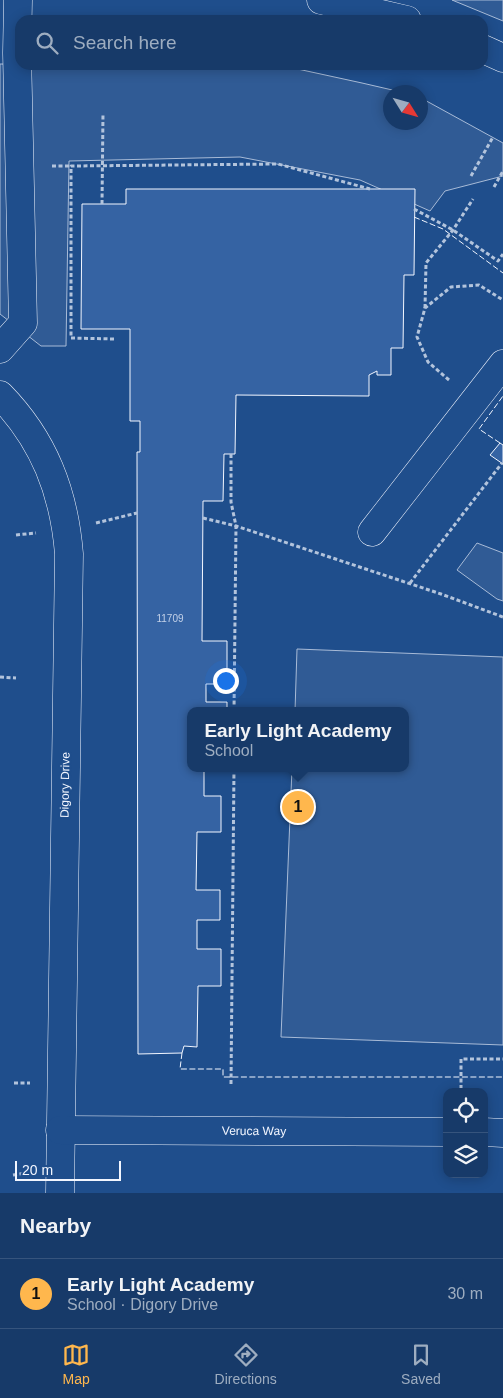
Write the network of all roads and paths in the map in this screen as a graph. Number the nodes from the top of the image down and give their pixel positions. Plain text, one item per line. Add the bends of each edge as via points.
1 (18, 0) edge
2 (321, 0) edge
3 (18, 15) edge
4 (386, 15) edge
5 (488, 52) edge
6 (503, 58) edge
7 (17, 70) edge
8 (103, 113) dead end
9 (493, 137) dead end
10 (102, 166) junction
11 (503, 171) edge
12 (471, 176) dead end
13 (494, 186) dead end
14 (370, 189) dead end
15 (473, 199) dead end
16 (102, 204) dead end
17 (414, 209) dead end
18 (453, 230) junction
19 (503, 254) edge
20 (503, 300) edge
21 (425, 308) junction
22 (114, 339) dead end
23 (0, 349) edge
24 (499, 370) edge
25 (0, 395) edge
26 (231, 454) dead end
27 (502, 463) dead end
28 (137, 514) dead end
29 (203, 518) dead end
30 (92, 525) dead end
31 (236, 526) junction
32 (372, 532) dead end
33 (36, 533) dead end
34 (16, 535) dead end
35 (410, 583) junction
36 (503, 617) edge
37 (0, 677) edge
38 (16, 678) dead end
39 (234, 707) edge
40 (234, 772) edge
41 (503, 1059) edge
42 (14, 1083) dead end
43 (32, 1083) dead end
44 (231, 1084) dead end
45 (461, 1088) edge
46 (60, 1130) junction
47 (443, 1132) edge
48 (488, 1132) edge
49 (503, 1133) edge
50 (32, 1172) dead end
51 (13, 1175) dead end
52 (60, 1193) edge

1 - 3 street
2 - 4 street
5 - 6 street
7 - 23 street via 23,323
8 - 10 path
9 - 12 path
10 - 14 path via 278,164
10 - 16 path
10 - 22 path via 71,166 71,338
11 - 13 path
15 - 18 path
17 - 18 path
18 - 19 path via 498,261
18 - 21 path via 426,263
20 - 21 path via 479,285 451,288
21 - 24 path via 417,338 428,362 450,382 473,384
24 - 32 street
25 - 46 street, Digory Drive via 28,427 53,474 62,501 69,554
26 - 31 path via 231,502
27 - 35 path
28 - 30 path
29 - 31 path
31 - 35 path
31 - 39 path
33 - 34 path
35 - 36 path
37 - 38 path
40 - 44 path
41 - 45 path via 461,1059
42 - 43 path
46 - 47 street, Veruca Way
46 - 52 street, Digory Drive
48 - 49 street
50 - 51 path

